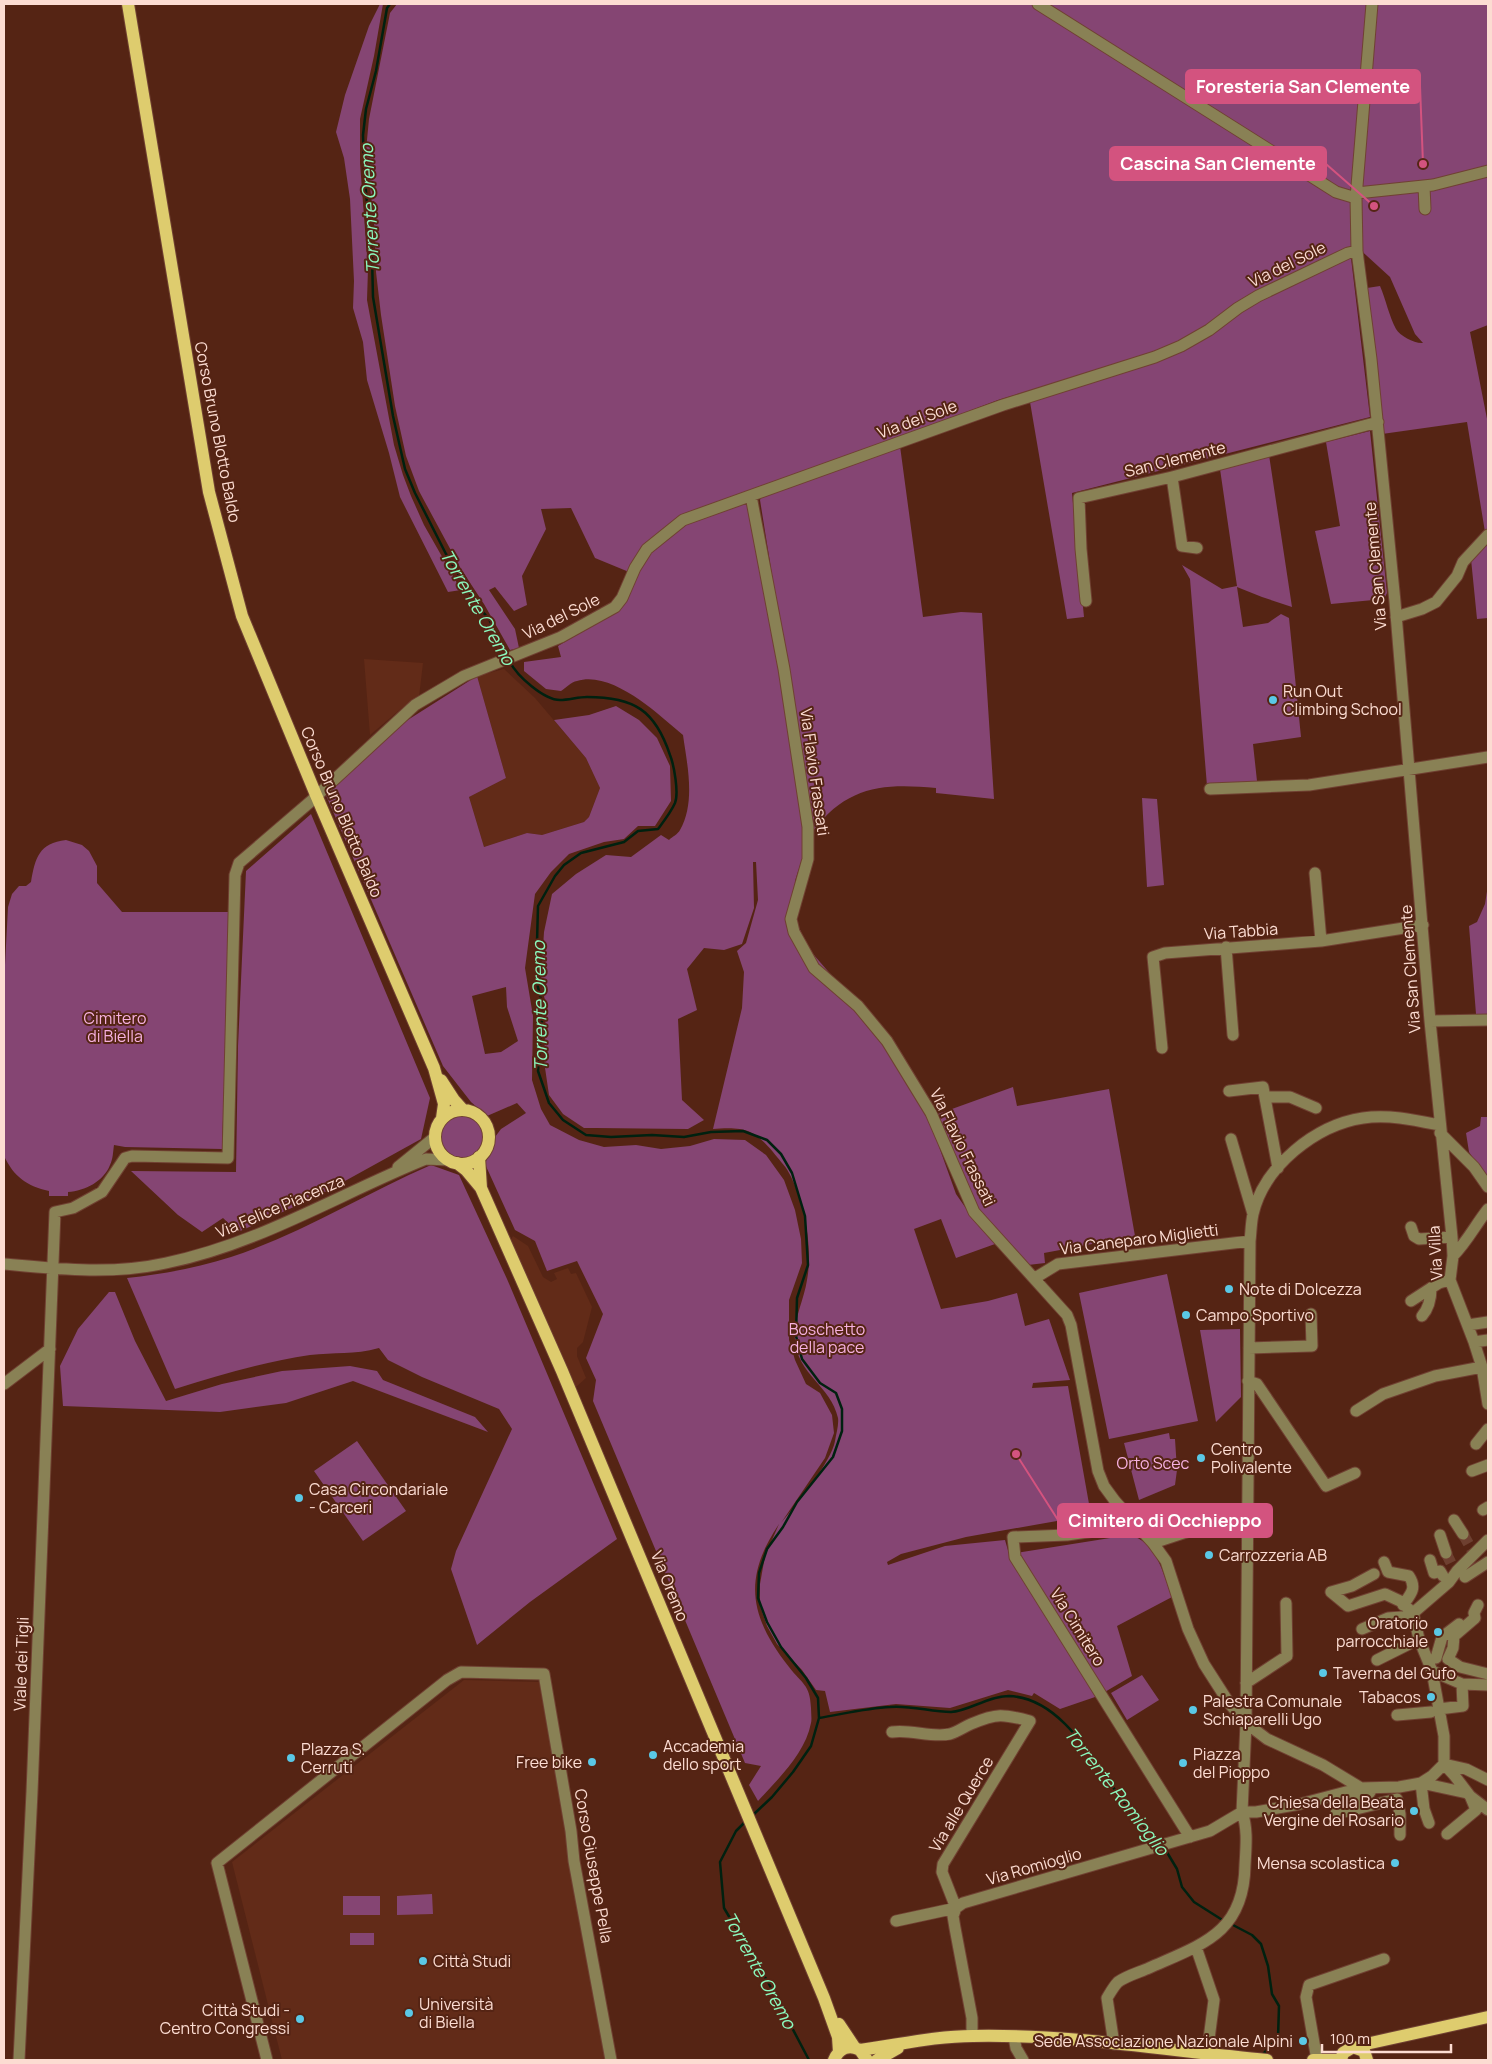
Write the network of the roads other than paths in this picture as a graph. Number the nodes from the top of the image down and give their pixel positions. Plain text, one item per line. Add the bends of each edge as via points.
1 (128, 4) edge
2 (1038, 4) edge
3 (1372, 4) edge
4 (1488, 170) edge
5 (1424, 186) junction
6 (1356, 196) junction
7 (1425, 209) dead end
8 (1357, 251) junction
9 (1378, 422) junction
10 (1172, 477) junction
11 (751, 496) junction
12 (1488, 536) edge
13 (1197, 548) dead end
14 (1086, 601) dead end
15 (1396, 617) junction
16 (1488, 757) edge
17 (1409, 768) junction
18 (1210, 789) dead end
19 (316, 795) junction
20 (1315, 873) dead end
21 (234, 906) joint
22 (1423, 926) junction
23 (1321, 941) junction
24 (1226, 947) junction
25 (1488, 1020) edge
26 (1430, 1021) junction
27 (1233, 1035) dead end
28 (1162, 1048) dead end
29 (434, 1068) junction
30 (1229, 1091) dead end
31 (1265, 1097) junction
32 (1316, 1108) dead end
33 (463, 1110) junction
34 (442, 1118) junction
35 (1440, 1129) junction
36 (435, 1137) junction
37 (1231, 1140) dead end
38 (479, 1157) junction
39 (453, 1162) junction
40 (1278, 1168) junction
41 (387, 1176) junction
42 (1488, 1187) edge
43 (481, 1188) junction
44 (1488, 1209) edge
45 (1253, 1214) junction
46 (1411, 1227) dead end
47 (1452, 1237) junction
48 (1250, 1241) junction
49 (1453, 1256) junction
50 (4, 1264) edge
51 (52, 1268) junction
52 (1035, 1278) junction
53 (1450, 1280) junction
54 (1431, 1288) junction
55 (1411, 1301) dead end
56 (1311, 1314) dead end
57 (1422, 1316) dead end
58 (1488, 1322) edge
59 (1468, 1325) junction
60 (1488, 1340) edge
61 (1474, 1342) junction
62 (1249, 1348) junction
63 (50, 1349) junction
64 (1482, 1367) junction
65 (1248, 1381) junction
66 (4, 1384) edge
67 (1488, 1404) edge
68 (1356, 1411) dead end
69 (1488, 1429) edge
70 (1476, 1444) dead end
71 (1488, 1466) edge
72 (1472, 1471) dead end
73 (1354, 1473) dead end
74 (1247, 1512) junction
75 (1454, 1520) dead end
76 (1136, 1524) junction
77 (1463, 1534) tunnel mouth
78 (1440, 1535) dead end
79 (1488, 1540) edge
80 (1153, 1543) junction
81 (1446, 1553) tunnel mouth
82 (1430, 1560) dead end
83 (1384, 1562) dead end
84 (1488, 1562) edge
85 (1374, 1574) dead end
86 (1453, 1576) junction
87 (1286, 1602) dead end
88 (1403, 1605) junction
89 (1414, 1614) junction
90 (1362, 1628) dead end
91 (1419, 1639) junction
92 (1436, 1658) dead end
93 (1377, 1660) dead end
94 (1432, 1671) junction
95 (1488, 1674) edge
96 (1246, 1683) junction
97 (1462, 1684) junction
98 (1488, 1685) edge
99 (1436, 1711) junction
100 (1397, 1715) dead end
101 (1246, 1723) junction
102 (892, 1732) dead end
103 (1444, 1764) junction
104 (1488, 1780) edge
105 (1421, 1783) junction
106 (1367, 1788) junction
107 (1469, 1795) junction
108 (1488, 1810) edge
109 (1242, 1812) junction
110 (1429, 1823) dead end
111 (1447, 1834) dead end
112 (1400, 1835) dead end
113 (1190, 1837) junction
114 (956, 1908) junction
115 (896, 1921) dead end
116 (1196, 1947) junction
117 (1384, 1959) dead end
118 (824, 1998) junction
119 (1488, 2017) edge
120 (972, 2036) junction
121 (1014, 2037) junction
122 (1209, 2039) dead end
123 (1114, 2044) junction
124 (903, 2045) junction
125 (1360, 2048) junction
126 (861, 2053) edge
127 (836, 2058) edge
128 (19, 2060) edge
129 (267, 2060) edge
130 (611, 2060) edge
131 (877, 2060) edge
132 (1023, 2060) edge
133 (1266, 2060) edge
134 (1315, 2060) edge
135 (1341, 2060) edge
136 (1367, 2060) edge

1 - 19 main road, Corso Bruno Blotto Baldo via 209,492 242,616
2 - 6 street via 1336,192
3 - 6 street, Via San Clemente
4 - 5 street
5 - 6 street
5 - 7 street
6 - 8 street, Via San Clemente
8 - 9 street, Via San Clemente
8 - 11 street, Via del Sole via 1258,296 1202,334 1155,358 1003,404
9 - 10 street, San Clemente
9 - 15 street, Via San Clemente
10 - 13 street via 1182,546
10 - 14 street, San Clemente via 1078,498
11 - 19 street, Via del Sole via 678,524 647,549 615,607 562,637 464,676 415,705
11 - 52 street, Via Flavio Frassati via 784,668 808,827 808,859 791,919 794,932 814,968 858,1006 887,1041 931,1113 974,1212
12 - 15 street via 1463,562 1457,576 1436,602
15 - 17 street, Via San Clemente
16 - 17 street
17 - 18 street via 1309,785
17 - 22 street, Via San Clemente
19 - 21 street, Via del Sole via 239,863 235,875
19 - 29 main road, Corso Bruno Blotto Baldo
20 - 23 street
21 - 51 street, Viale dei Tigli via 228,1158 125,1158 102,1192 74,1208 55,1212
22 - 23 street, Via Tabbia
22 - 26 street, Via San Clemente
23 - 24 street, Via Tabbia
24 - 27 street
24 - 28 street, Via Tabbia via 1153,957
25 - 26 street
26 - 35 street, Via San Clemente
29 - 33 main road, Corso Bruno Blotto Baldo
29 - 34 main road, Corso Bruno Blotto Baldo via 444,1104
30 - 31 street via 1263,1087
31 - 32 street via 1290,1097
31 - 40 street
33 - 34 main road
33 - 38 main road via 478,1116 488,1129 488,1144
34 - 36 main road
35 - 40 street via 1411,1119 1364,1118 1334,1125 1303,1142
35 - 42 street
35 - 47 street, Via Villa
36 - 39 main road via 439,1151
36 - 41 street, Via Felice Piacenza
37 - 45 street
38 - 39 main road via 472,1161
38 - 43 main road, Via Oremo
39 - 41 street, Via Felice Piacenza via 426,1159
39 - 43 main road, Via Oremo via 466,1170
40 - 45 street via 1265,1185
41 - 51 street, Via Felice Piacenza via 256,1236 211,1252 164,1264 105,1271
43 - 118 main road, Via Oremo via 566,1380
44 - 49 street
45 - 48 street
46 - 47 street via 1419,1239
47 - 49 street, Via Villa
48 - 52 street, Via Caneparo Miglietti via 1058,1264
48 - 62 street
49 - 53 street, Via Villa
50 - 51 street, Via Felice Piacenza
51 - 63 street, Viale dei Tigli
52 - 76 street, Via Flavio Frassati via 1067,1315 1098,1471 1104,1486
53 - 54 street
53 - 59 street, Via Villa
54 - 55 street
54 - 57 street via 1428,1309
56 - 62 street via 1312,1346
58 - 59 street
59 - 61 street, Via Villa
60 - 61 street
61 - 64 street, Via Villa
62 - 65 street
63 - 66 street
63 - 128 street, Viale dei Tigli
64 - 67 street, Via Villa
64 - 68 street via 1435,1376 1383,1394
65 - 73 street via 1257,1384 1326,1486
65 - 74 street
69 - 70 street
71 - 72 street
74 - 80 street
74 - 96 street
75 - 77 street
76 - 80 street, Via Flavio Frassati
76 - 113 street, Via Cimitero via 1067,1535 1013,1537 1015,1555
78 - 81 street
79 - 86 street
80 - 101 street, Via Flavio Frassati via 1166,1561 1184,1621 1204,1664
82 - 86 street via 1434,1573 1440,1571
83 - 88 street via 1388,1572 1409,1576 1413,1582 1413,1591
84 - 86 street
85 - 88 street via 1352,1586 1331,1592 1348,1606 1385,1594
86 - 89 street
87 - 96 street via 1287,1656
88 - 89 street
89 - 90 street via 1388,1618
89 - 91 street
91 - 93 street
91 - 94 street
92 - 95 street via 1442,1637 1476,1609 1475,1618 1454,1636 1454,1648 1448,1659 1460,1667
94 - 97 street
94 - 99 street
96 - 101 street
97 - 98 street
97 - 99 street via 1462,1706
99 - 100 street
99 - 103 street via 1444,1736
101 - 106 street, Via Flavio Frassati via 1267,1739
101 - 109 street
102 - 114 street, Via alle Querce via 951,1734 999,1715 1030,1721 943,1864 942,1872
103 - 104 street via 1466,1768
103 - 105 street
103 - 107 street
105 - 106 street
105 - 107 street
105 - 110 street
106 - 109 street via 1300,1804
106 - 112 street via 1368,1795 1338,1806 1336,1814 1397,1799
107 - 108 street
107 - 111 street via 1476,1810
109 - 113 street, Via Romioglio via 1210,1831
109 - 116 street via 1246,1824 1245,1880 1239,1902 1223,1929
113 - 114 street, Via Romioglio via 963,1903
114 - 115 street, Via Romioglio
114 - 120 street via 955,1928 972,2018
116 - 122 street via 1214,2000
116 - 123 street via 1118,1982 1107,1998
117 - 134 street via 1309,1985 1306,1997
118 - 126 main road, Via Oremo
118 - 127 main road, Via Oremo via 838,2037
119 - 125 main road
120 - 121 main road
120 - 124 main road
121 - 123 main road
121 - 132 street
123 - 133 main road
124 - 126 main road
124 - 131 main road
125 - 135 main road via 1349,2048
125 - 136 main road
126 - 127 main road via 844,2049
129 - 130 street, Corso Giuseppe Pella via 217,1863 461,1672 544,1674
134 - 135 main road

